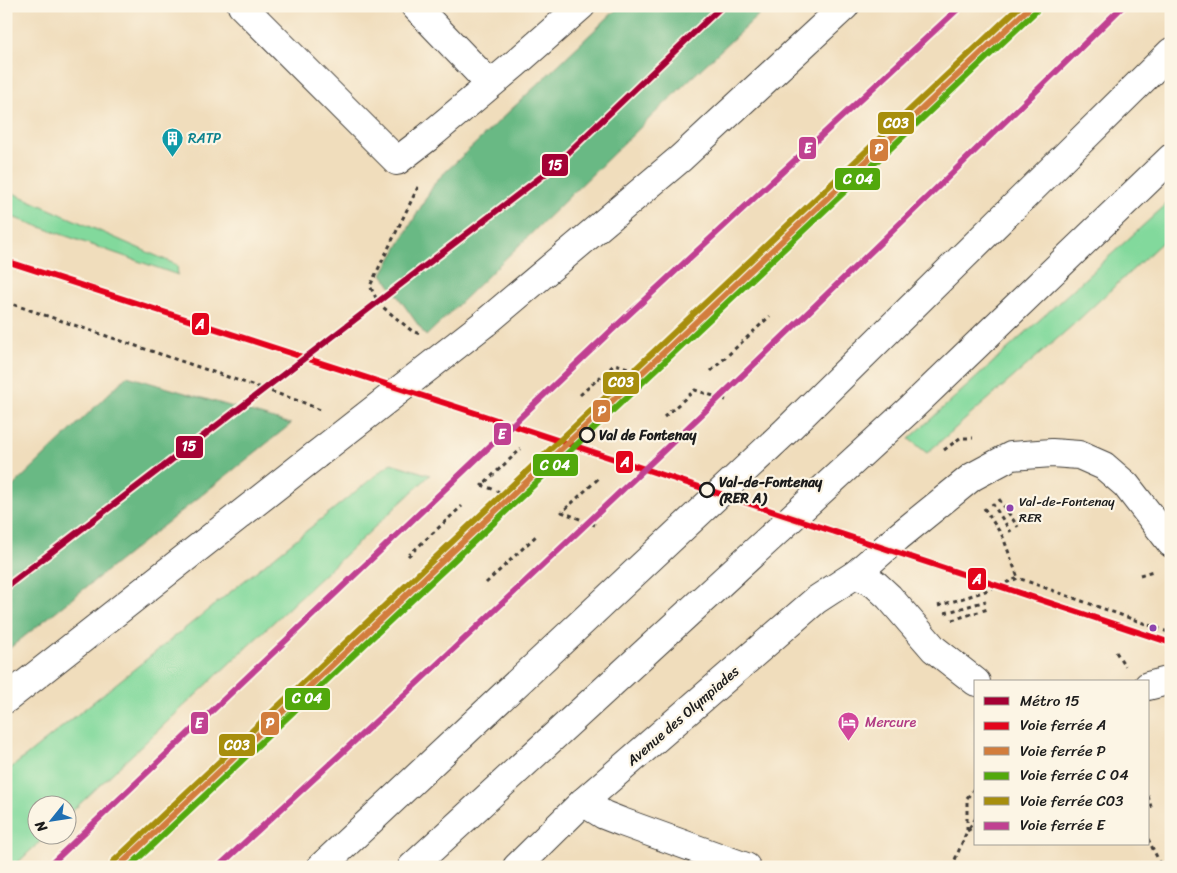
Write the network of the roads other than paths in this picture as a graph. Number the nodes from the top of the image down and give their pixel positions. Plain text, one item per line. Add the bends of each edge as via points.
1 (242, 6) edge
2 (415, 6) edge
3 (581, 6) edge
4 (845, 6) edge
5 (1171, 52) edge
6 (490, 84) junction
7 (1171, 158) edge
8 (1171, 543) edge
9 (856, 574) junction
10 (974, 680) edge
11 (1171, 680) edge
12 (1150, 685) edge
13 (6, 699) edge
14 (583, 802) junction
15 (322, 867) edge
16 (412, 867) edge
17 (517, 867) edge
18 (746, 867) edge

1 - 6 main road via 397,161
2 - 6 main road
3 - 6 main road
4 - 13 main road, bridge via 680,158 485,323
5 - 15 main road via 786,431
7 - 16 main road via 909,410
8 - 9 main road, Avenue des Olympiades via 1126,485 1104,466 1079,455 1025,454 1011,456 972,477
9 - 10 main road via 876,584 934,649
9 - 14 main road, Avenue des Olympiades via 816,600
11 - 12 main road
14 - 17 main road, Avenue des Olympiades
14 - 18 main road via 604,815

